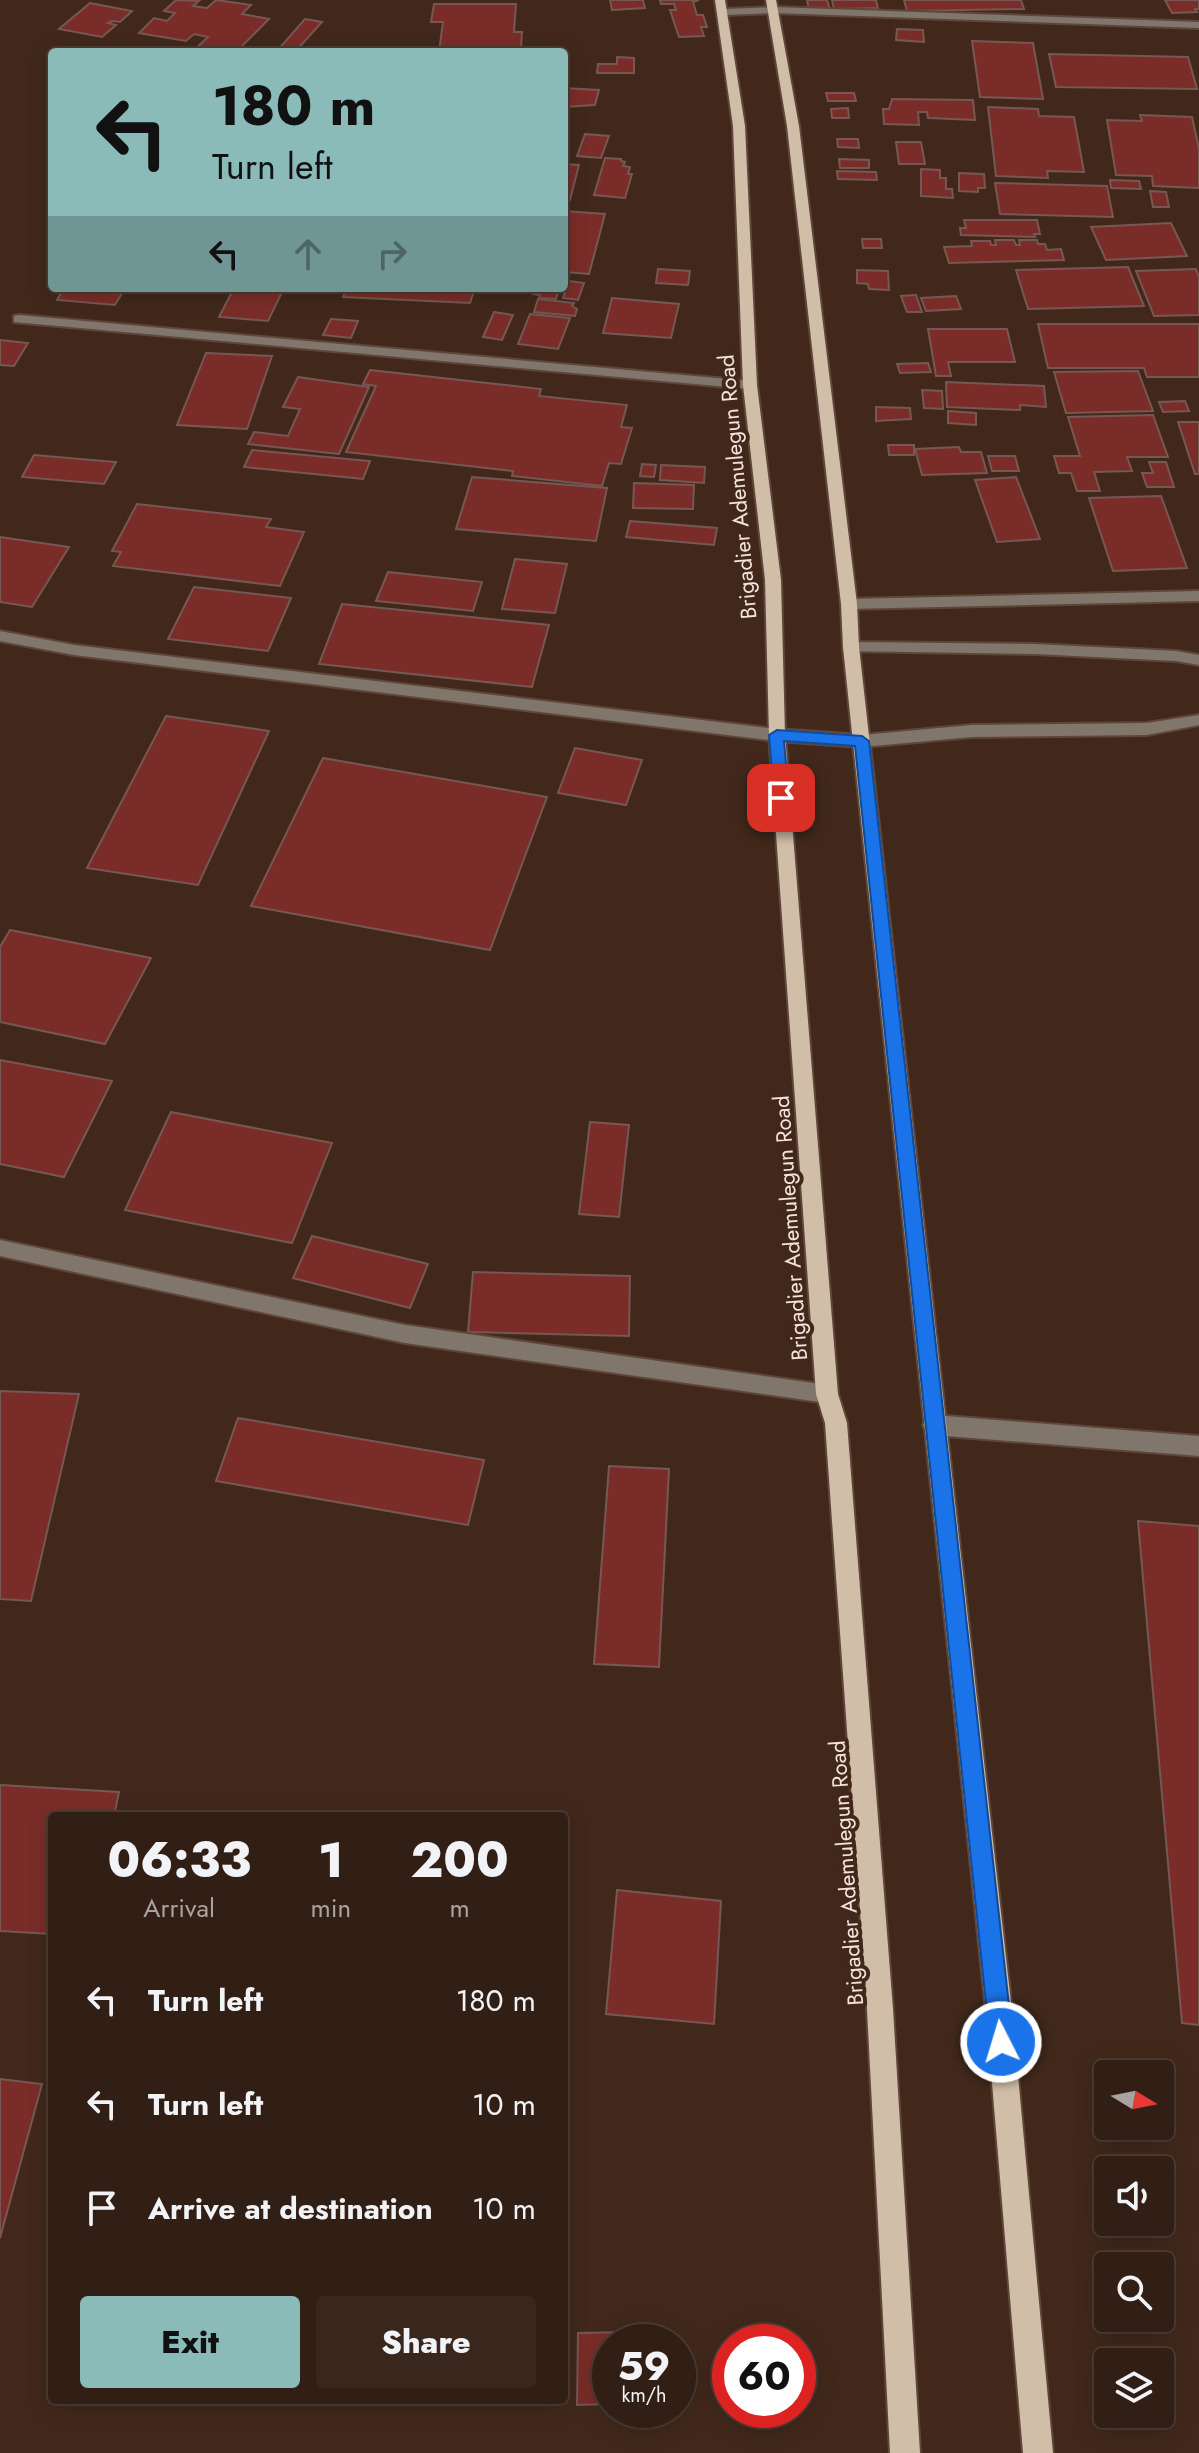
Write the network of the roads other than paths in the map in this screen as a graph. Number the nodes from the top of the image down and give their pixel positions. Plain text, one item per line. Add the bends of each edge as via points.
1 (772, 5) edge
2 (722, 6) edge
3 (1199, 25) edge
4 (19, 319) dead end
5 (750, 385) junction
6 (1199, 596) edge
7 (849, 604) junction
8 (0, 636) edge
9 (851, 647) junction
10 (1199, 660) edge
11 (1199, 720) edge
12 (777, 735) junction
13 (862, 741) junction
14 (0, 1248) edge
15 (827, 1394) junction
16 (934, 1425) junction
17 (1199, 1446) edge
18 (905, 2453) edge
19 (1038, 2453) edge

1 - 2 street
1 - 3 street
1 - 7 main road via 793,126
2 - 5 main road, Brigadier Ademulegun Road via 739,126
4 - 5 street
5 - 12 main road, Brigadier Ademulegun Road via 773,580
6 - 7 street
7 - 9 main road
8 - 12 street via 74,650
9 - 10 street via 1035,649
9 - 13 main road
11 - 13 street via 1147,729 972,731
12 - 13 street
12 - 15 main road, Brigadier Ademulegun Road
13 - 16 main road
14 - 15 street via 405,1334
15 - 18 main road, Brigadier Ademulegun Road via 836,1423 880,2009
16 - 17 street
16 - 19 main road via 999,2011

